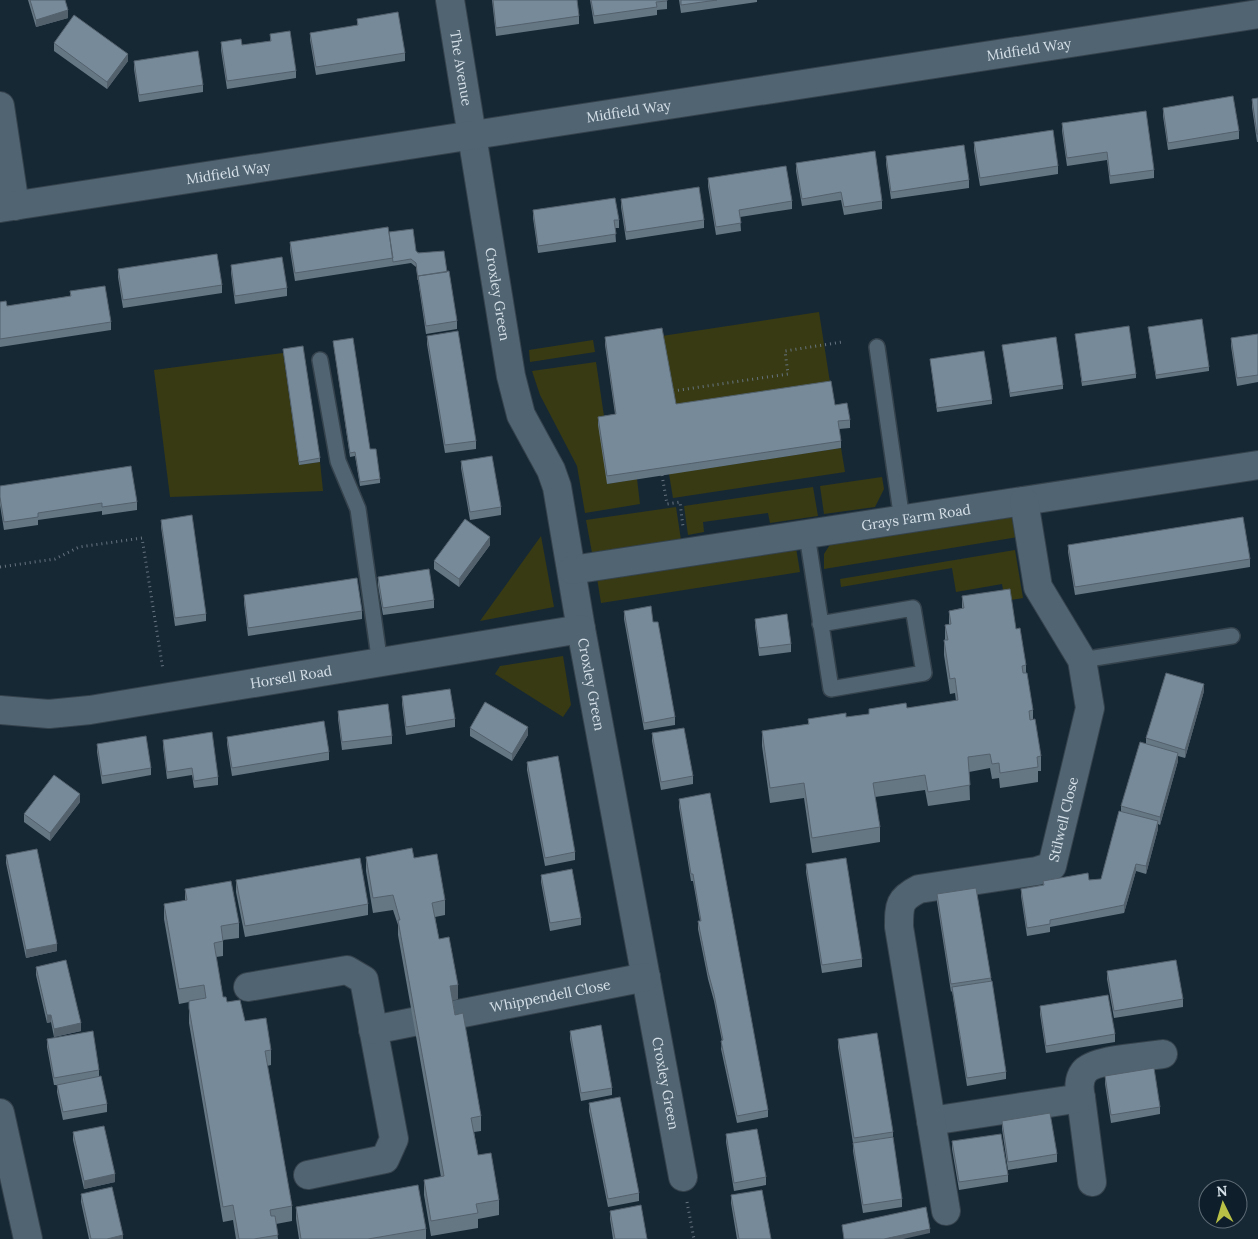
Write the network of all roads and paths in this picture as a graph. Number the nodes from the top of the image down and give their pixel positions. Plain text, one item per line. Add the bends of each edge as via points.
1 (450, 0) edge
2 (1258, 14) edge
3 (0, 106) edge
4 (473, 137) junction
5 (8, 207) edge
6 (842, 342) dead end
7 (876, 347) dead end
8 (320, 360) dead end
9 (673, 391) edge
10 (1258, 465) edge
11 (662, 475) edge
12 (1024, 501) junction
13 (902, 520) junction
14 (807, 534) junction
15 (687, 553) junction
16 (0, 567) edge
17 (572, 570) junction
18 (820, 624) junction
19 (581, 629) junction
20 (1232, 636) dead end
21 (1082, 660) junction
22 (380, 664) junction
23 (168, 698) junction
24 (0, 710) edge
25 (646, 977) junction
26 (248, 987) dead end
27 (453, 1015) edge
28 (414, 1022) edge
29 (374, 1030) junction
30 (1163, 1054) dead end
31 (1080, 1098) junction
32 (0, 1113) edge
33 (931, 1121) junction
34 (308, 1175) dead end
35 (683, 1177) joint
36 (1092, 1182) dead end
37 (946, 1211) dead end
38 (28, 1239) edge
39 (694, 1239) edge

1 - 4 street, The Avenue
2 - 4 street, Midfield Way
3 - 5 street
4 - 5 street, Midfield Way
4 - 17 street, Croxley Green via 515,397 557,487
6 - 9 path via 785,351 788,374
7 - 13 lane
8 - 22 lane via 338,461 358,509
10 - 12 street, Grays Farm Road
11 - 15 path via 667,504 680,502
12 - 13 street, Grays Farm Road
12 - 21 street, Stilwell Close via 1038,587
13 - 14 street, Grays Farm Road
14 - 15 street, Grays Farm Road
14 - 18 lane
15 - 17 street, Grays Farm Road
16 - 23 path via 55,559 79,547 142,538
17 - 19 street, Croxley Green
18 - 18 lane via 831,689 924,673 913,608
19 - 22 street, Horsell Road
19 - 25 street, Croxley Green
20 - 21 lane
21 - 33 street, Stilwell Close via 1090,708 1052,866 1037,872 919,889 905,897 899,908 899,926
22 - 23 street, Horsell Road
23 - 24 street, Horsell Road via 49,714
25 - 27 street, Whippendell Close
25 - 35 street, Croxley Green
26 - 29 street via 347,970 364,980
28 - 29 street
29 - 34 street via 394,1139 385,1160
30 - 31 street via 1096,1064 1084,1072 1079,1084
31 - 33 street
31 - 36 street
32 - 38 street
33 - 37 street, Stilwell Close
35 - 39 path

